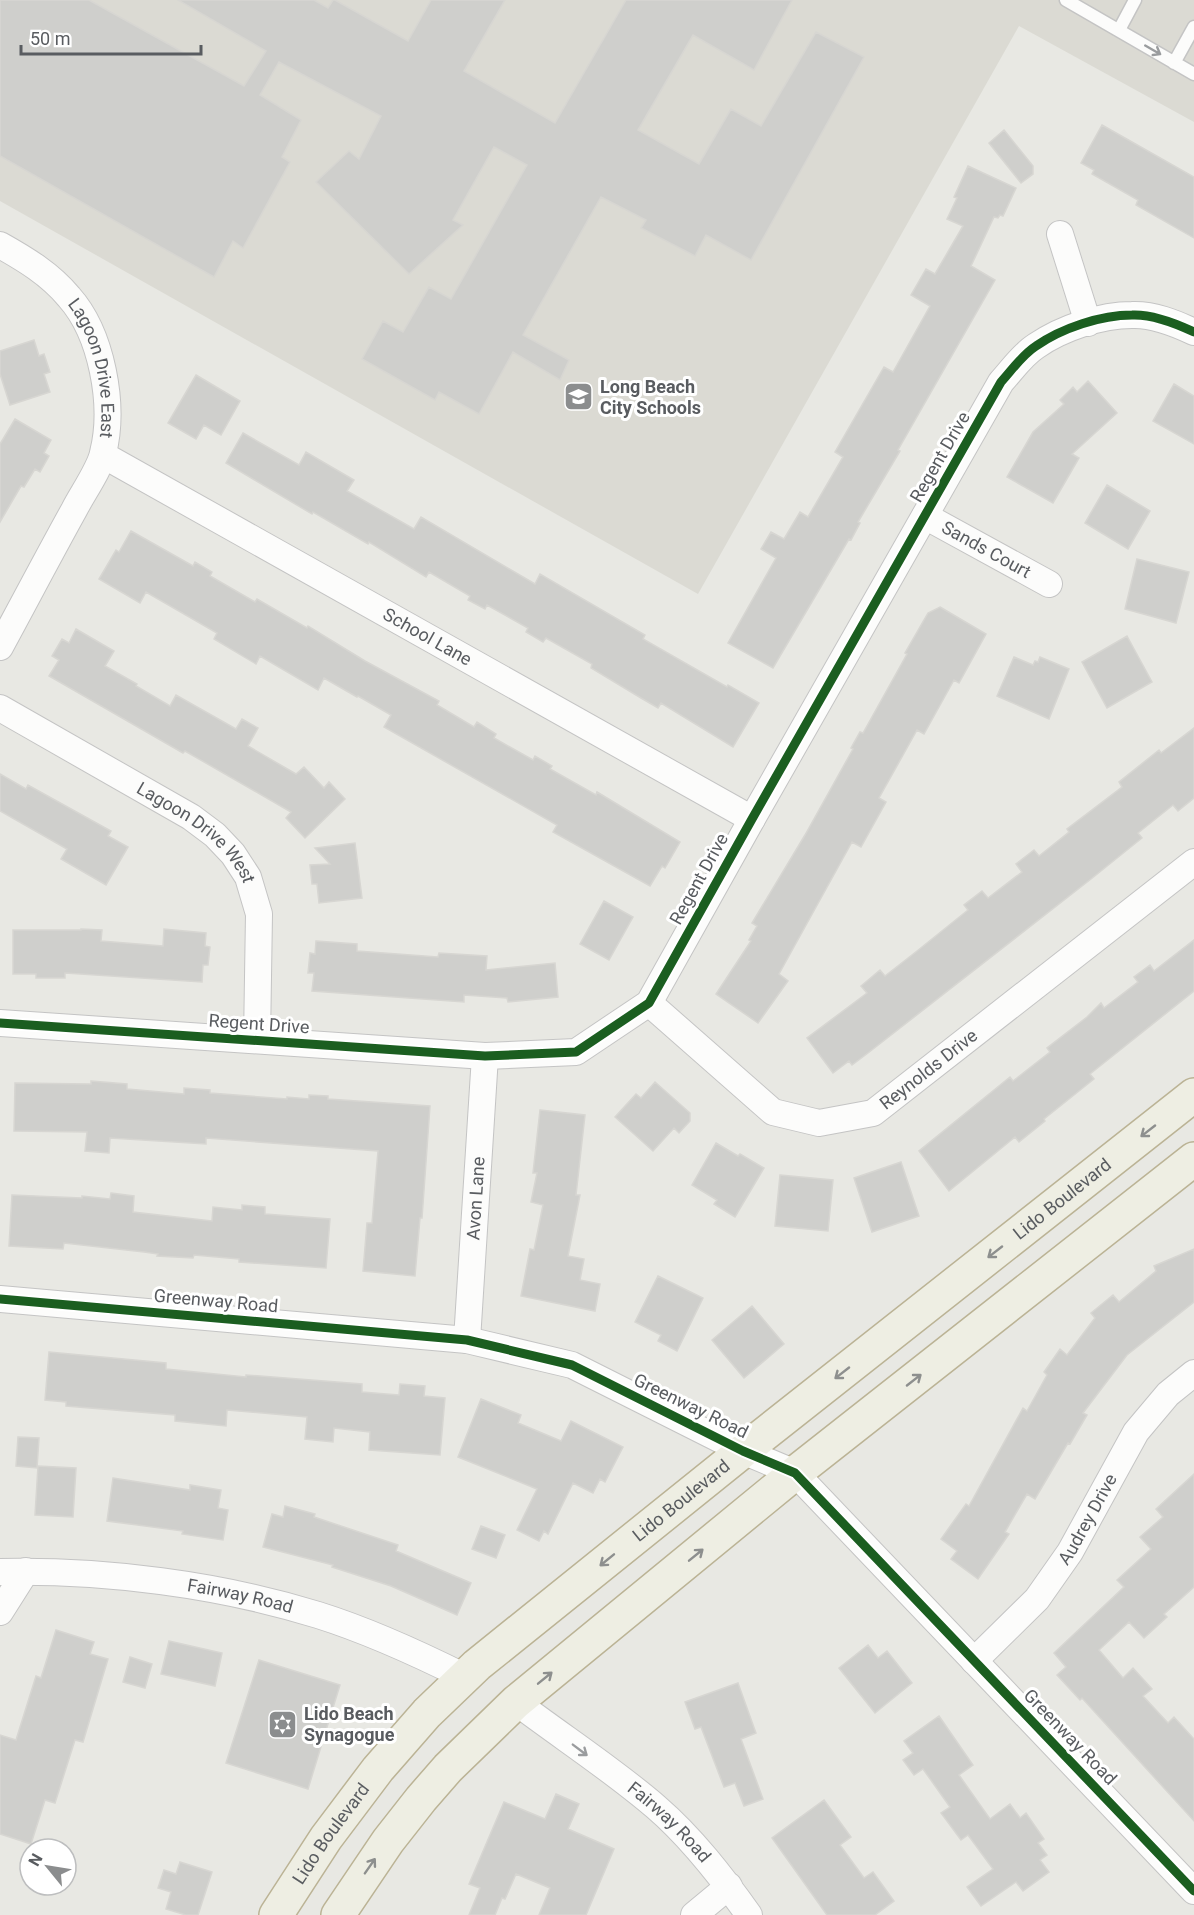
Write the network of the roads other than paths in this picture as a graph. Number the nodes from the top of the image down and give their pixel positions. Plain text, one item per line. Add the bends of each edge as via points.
1 (1066, 0) edge
2 (1135, 0) edge
3 (1194, 27) edge
4 (1119, 30) junction
5 (1174, 63) junction
6 (1194, 74) edge
7 (1060, 234) dead end
8 (0, 245) edge
9 (1088, 323) junction
10 (1194, 332) edge
11 (103, 455) junction
12 (925, 516) junction
13 (1049, 584) dead end
14 (0, 647) edge
15 (0, 708) edge
16 (752, 819) junction
17 (1194, 862) edge
18 (649, 1004) junction
19 (0, 1023) edge
20 (257, 1040) junction
21 (485, 1056) junction
22 (1194, 1095) edge
23 (1194, 1159) edge
24 (0, 1299) edge
25 (467, 1340) junction
26 (1194, 1373) edge
27 (743, 1451) junction
28 (795, 1473) junction
29 (26, 1571) junction
30 (0, 1572) edge
31 (0, 1612) edge
32 (974, 1661) junction
33 (465, 1677) junction
34 (516, 1702) junction
35 (729, 1886) junction
36 (1194, 1891) edge
37 (276, 1915) edge
38 (338, 1915) edge
39 (694, 1915) edge
40 (749, 1915) edge

1 - 4 lane
2 - 4 lane
3 - 5 lane
4 -> 5 lane
5 - 6 lane
7 - 9 street
8 - 11 street, Lagoon Drive East via 50,277 70,298 91,331 105,386
9 - 10 street, Regent Drive via 1133,315 1160,319
9 - 12 street, Regent Drive via 1056,335 1020,359 1001,382
11 - 14 street, Lagoon Drive East
11 - 16 street, School Lane
12 - 13 street, Sands Court
12 - 16 street, Regent Drive
15 - 20 street, Lagoon Drive West via 191,817 233,854 248,877 259,914
16 - 18 street, Regent Drive
17 - 18 street, Reynolds Drive via 873,1113 819,1123 773,1112
18 - 21 street, Regent Drive via 576,1052
19 - 20 street, Regent Drive
20 - 21 street, Regent Drive
21 - 25 street, Avon Lane
22 -> 27 highway, Lido Boulevard
28 -> 23 highway
24 - 25 street, Greenway Road
25 - 27 street, Greenway Road via 572,1365
26 - 32 street, Audrey Drive via 1168,1394 1136,1432 1070,1552 1037,1599
27 - 28 street, Greenway Road
27 -> 33 highway, Lido Boulevard
28 - 32 street, Greenway Road
34 -> 28 highway
29 - 30 street, Fairway Road
29 - 31 street
29 - 33 street, Fairway Road via 151,1580 272,1602 358,1629
32 - 36 street, Greenway Road
33 - 37 highway, Lido Boulevard via 378,1769 326,1838
34 -> 35 street, Fairway Road via 656,1808
38 -> 34 highway via 387,1841 421,1799
35 - 39 street
35 - 40 street, Fairway Road

